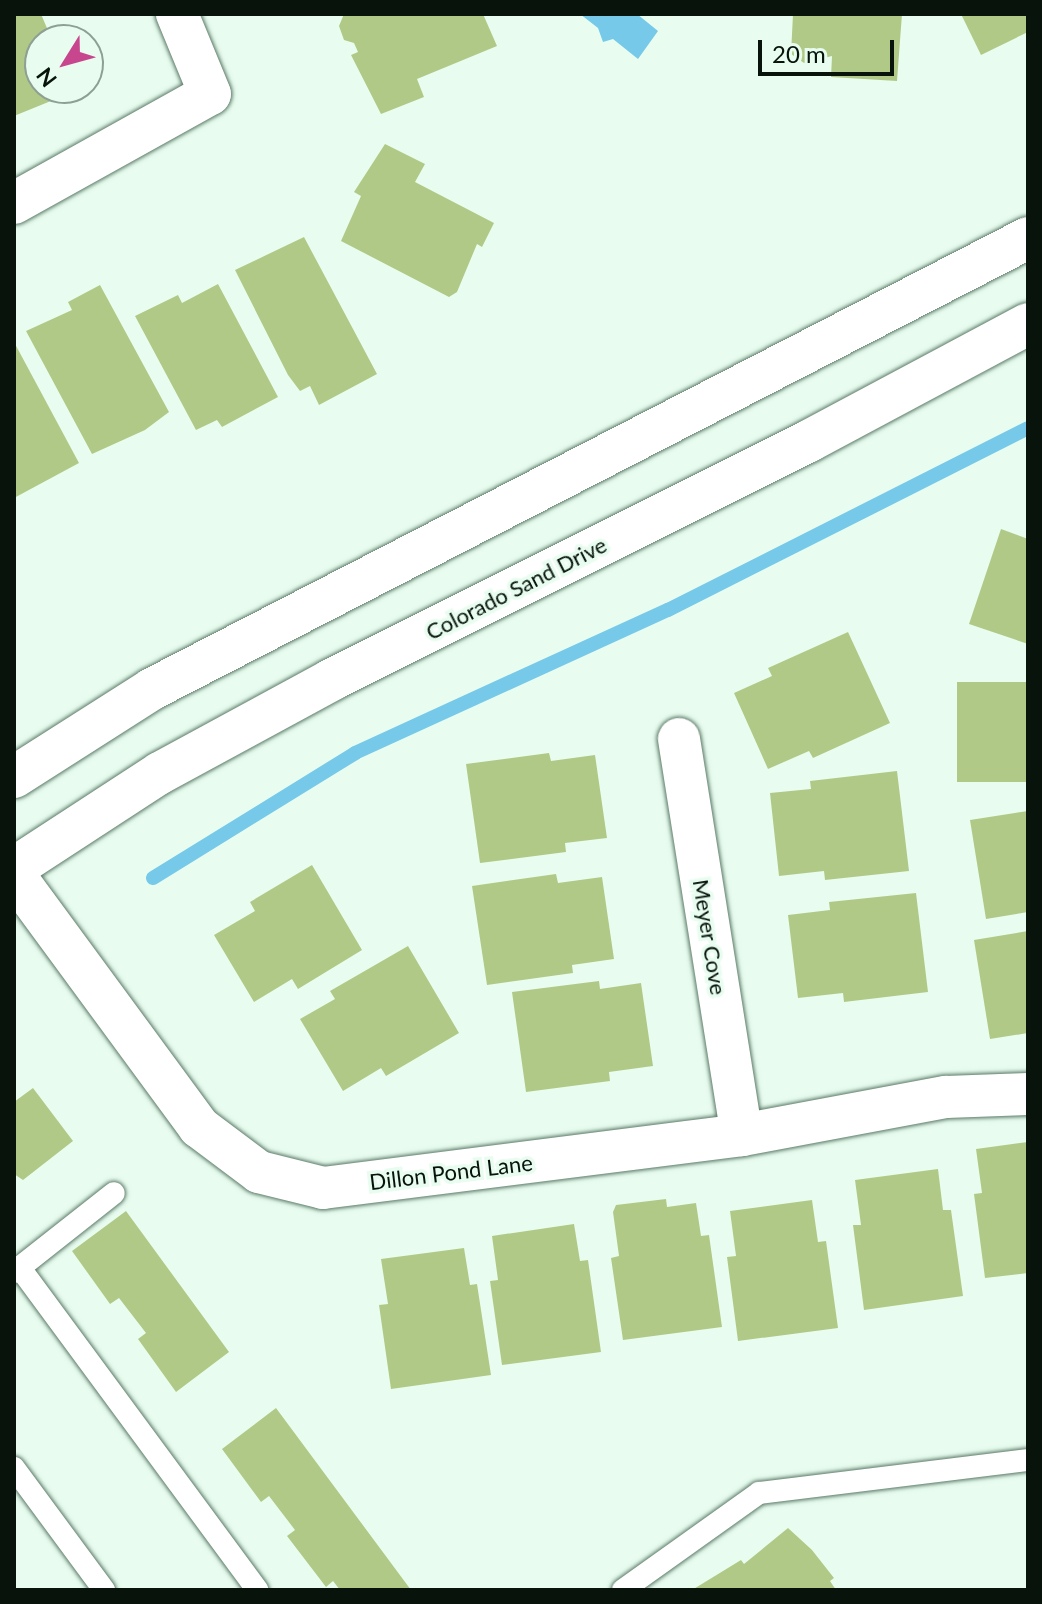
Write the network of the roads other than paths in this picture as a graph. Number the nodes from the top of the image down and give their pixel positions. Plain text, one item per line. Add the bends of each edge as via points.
1 (177, 14) edge
2 (14, 203) edge
3 (1028, 238) edge
4 (1028, 324) edge
5 (679, 739) dead end
6 (14, 777) edge
7 (14, 868) edge
8 (14, 875) edge
9 (1028, 1094) edge
10 (742, 1135) junction
11 (114, 1193) dead end
12 (17, 1270) edge
13 (1028, 1460) edge
14 (14, 1468) edge
15 (104, 1590) edge
16 (257, 1590) edge
17 (623, 1590) edge

1 - 2 street via 210,94
3 - 6 street via 152,689
4 - 7 street, Colorado Sand Drive via 809,441 331,680 160,773
5 - 10 street, Meyer Cove
8 - 10 street, Dillon Pond Lane via 199,1127 259,1172 323,1188
9 - 10 street, Dillon Pond Lane via 946,1097
11 - 12 lane
12 - 16 lane
13 - 17 lane via 759,1493
14 - 15 lane

